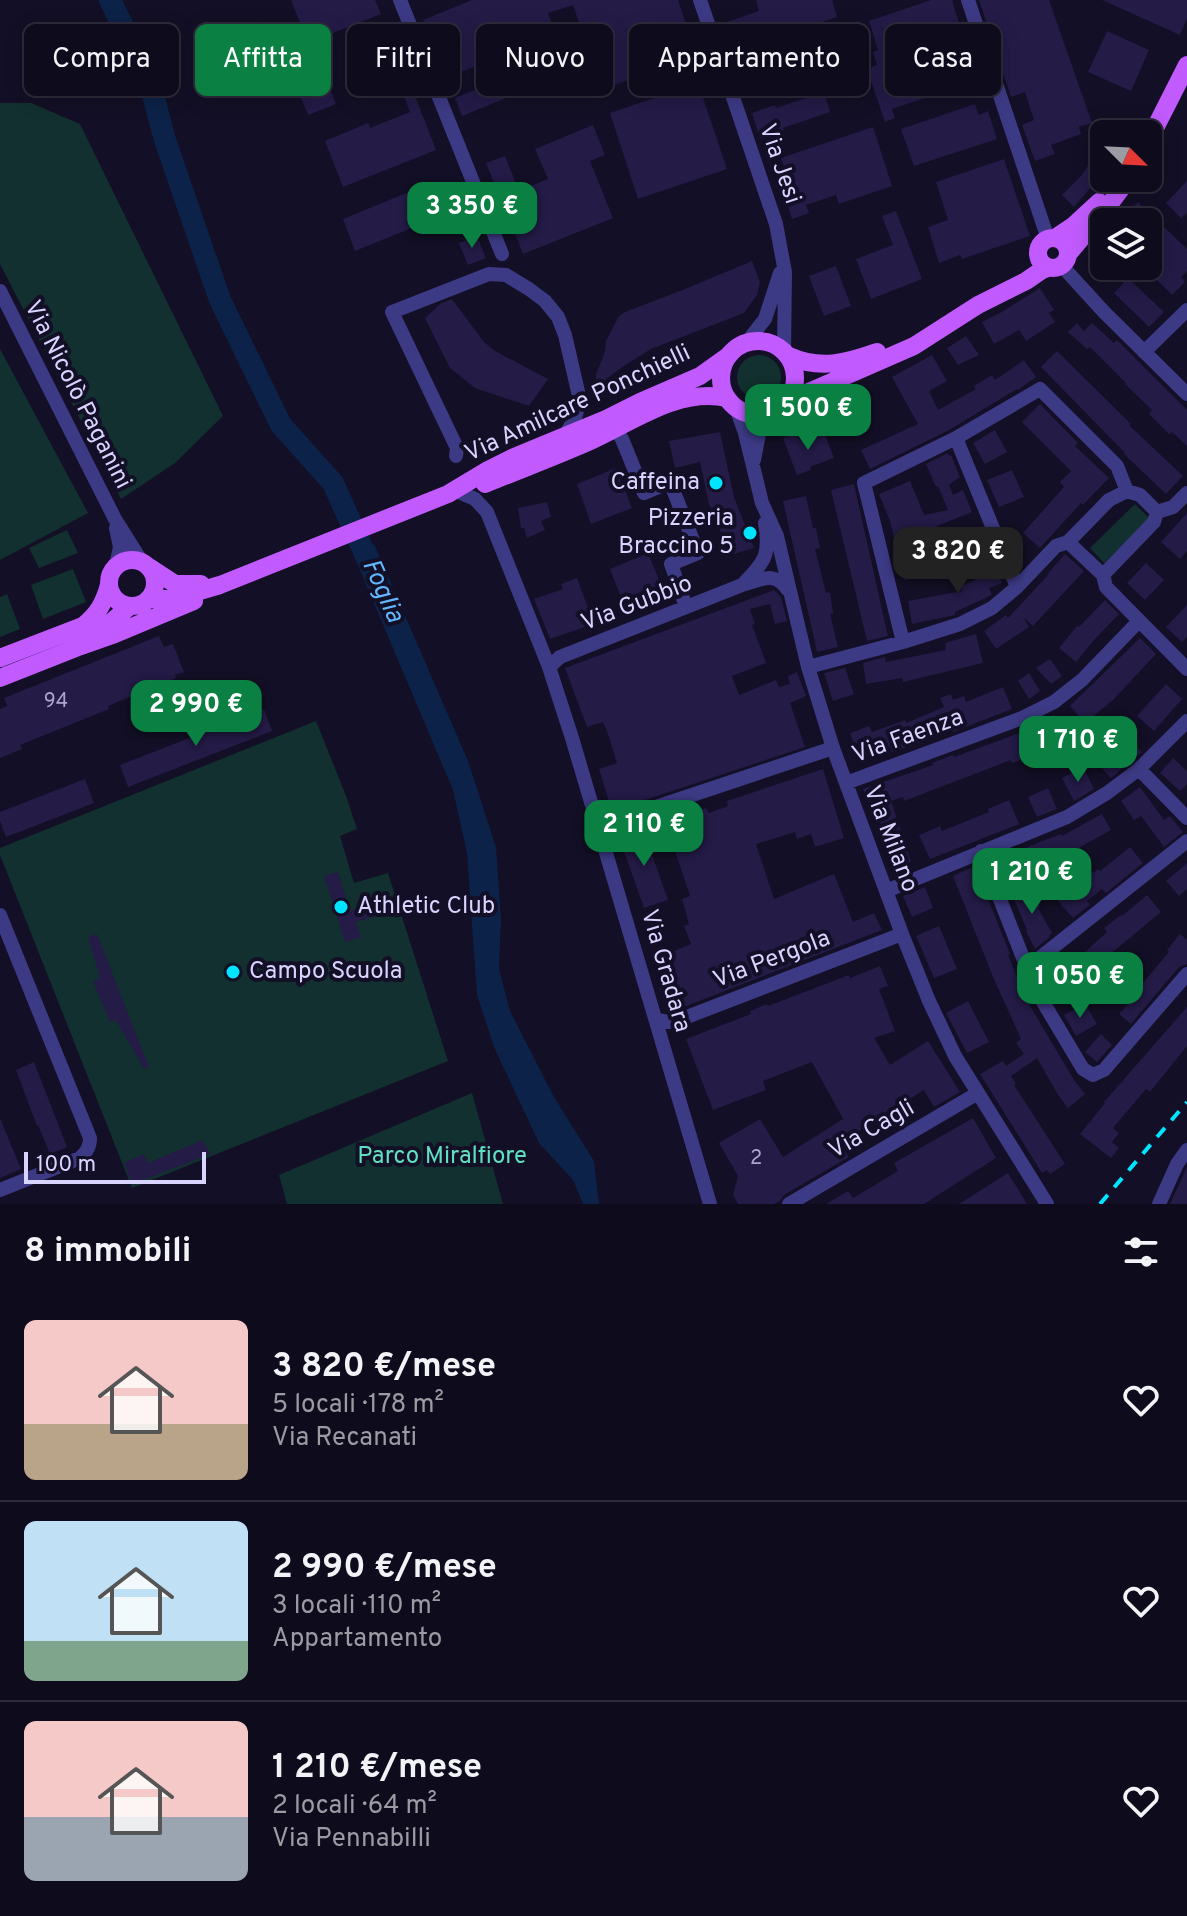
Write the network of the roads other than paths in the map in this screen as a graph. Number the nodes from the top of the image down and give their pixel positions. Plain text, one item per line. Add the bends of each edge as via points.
1 (400, 0) edge
2 (700, 0) edge
3 (968, 0) edge
4 (1187, 65) edge
5 (1158, 120) edge
6 (1107, 192) edge
7 (1119, 192) edge
8 (782, 252) junction
9 (1053, 253) junction
10 (502, 254) dead end
11 (0, 291) edge
12 (1187, 310) edge
13 (943, 326) junction
14 (746, 343) junction
15 (1144, 352) junction
16 (786, 353) junction
17 (728, 356) junction
18 (1187, 394) edge
19 (580, 400) junction
20 (732, 403) junction
21 (778, 408) junction
22 (611, 424) junction
23 (565, 436) junction
24 (956, 438) junction
25 (456, 456) dead end
26 (753, 464) junction
27 (1127, 491) junction
28 (1187, 493) edge
29 (455, 494) junction
30 (762, 503) junction
31 (1157, 512) junction
32 (115, 519) junction
33 (1068, 542) junction
34 (146, 564) junction
35 (116, 566) junction
36 (1103, 575) junction
37 (109, 585) junction
38 (220, 585) junction
39 (742, 585) junction
40 (1017, 587) junction
41 (790, 594) junction
42 (148, 599) junction
43 (130, 606) junction
44 (686, 607) junction
45 (1139, 621) junction
46 (903, 642) junction
47 (81, 646) junction
48 (0, 658) edge
49 (1184, 661) edge
50 (549, 667) junction
51 (808, 667) junction
52 (0, 678) edge
53 (1187, 721) edge
54 (833, 748) junction
55 (1139, 769) junction
56 (846, 783) junction
57 (1187, 818) edge
58 (599, 826) junction
59 (1187, 841) edge
60 (981, 851) junction
61 (886, 891) junction
62 (0, 915) edge
63 (902, 934) junction
64 (1027, 968) junction
65 (1187, 974) edge
66 (657, 1020) junction
67 (978, 1093) junction
68 (1187, 1150) edge
69 (0, 1190) edge
70 (710, 1204) edge
71 (789, 1204) edge
72 (1047, 1204) edge
73 (1159, 1204) edge

1 - 10 street
2 - 8 street, Via Jesi
3 - 9 street
4 - 5 main road
6 - 9 main road
7 - 9 main road
8 - 14 street, Via Jesi via 765,319
8 - 16 street, Via Jesi
9 - 13 main road
9 - 15 street
11 - 32 street, Via Nicolò Paganini
12 - 15 street
13 - 16 main road via 834,364 802,362
13 - 21 main road via 914,346
14 - 16 main road via 766,341
14 - 17 main road
15 - 18 street
16 - 21 main road via 795,380 791,396
17 - 20 main road via 721,377
17 - 22 main road, Via Amilcare Ponchielli via 700,376 640,402
19 - 22 street
19 - 23 street
19 - 25 street via 558,317 545,301 506,275 489,274 392,312 457,448
20 - 21 main road via 749,414
20 - 22 main road, Via Amilcare Ponchielli via 690,398
20 - 26 street, Via Milano
21 - 26 street, Via Milano via 759,434
22 - 23 main road, Via Amilcare Ponchielli
22 - 29 main road, Via Amilcare Ponchielli via 568,451
22 - 44 street via 644,493 670,482 698,553 671,564
23 - 29 main road, Via Amilcare Ponchielli via 501,464
24 - 27 street via 1040,389 1117,466
24 - 40 street
24 - 46 street via 864,483
26 - 30 street, Via Milano
27 - 31 street via 1140,495
27 - 33 street via 1109,500
28 - 31 street via 1173,507
29 - 38 main road, Via Amilcare Ponchielli
29 - 50 street, Via Gradara via 475,499 487,512
30 - 39 street via 768,548 761,567
30 - 41 street, Via Milano via 777,536
31 - 36 street via 1154,522
32 - 34 street, Via Nicolò Paganini
32 - 35 street, Via Nicolò Paganini via 120,547
33 - 36 street
33 - 40 street via 1056,546
34 - 35 main road via 128,560
34 - 38 main road, Via Amilcare Ponchielli via 175,584
34 - 42 main road via 155,580
35 - 37 main road
36 - 45 street via 1106,587
37 - 43 main road via 116,599
37 - 48 main road via 104,602 83,626
38 - 42 main road, Via Amilcare Ponchielli via 172,599
38 - 47 main road via 189,604
39 - 41 street, Via Gubbio via 775,578
39 - 44 street, Via Gubbio
40 - 46 street via 992,608 960,624
41 - 51 street, Via Milano
42 - 43 main road, Via Amilcare Ponchielli
43 - 47 main road, Via Amilcare Ponchielli
44 - 50 street, Via Gubbio via 560,657
45 - 49 street
45 - 56 street, Via Faenza via 1054,702
46 - 51 street
47 - 52 main road, Via Amilcare Ponchielli
50 - 58 street, Via Gradara
51 - 54 street, Via Milano
53 - 55 street
54 - 56 street, Via Milano
54 - 58 street
55 - 57 street
55 - 60 street via 1067,817
56 - 61 street, Via Milano
58 - 66 street, Via Gradara
59 - 64 street
60 - 61 street
60 - 64 street
61 - 63 street, Via Milano
62 - 69 street via 90,1138 80,1158
63 - 66 street, Via Pergola via 679,1020
63 - 67 street, Via Milano via 937,1020
64 - 65 street via 1083,1069 1093,1075 1104,1070
66 - 70 street, Via Gradara
67 - 71 street, Via Cagli
67 - 72 street, Via Milano
68 - 73 street

